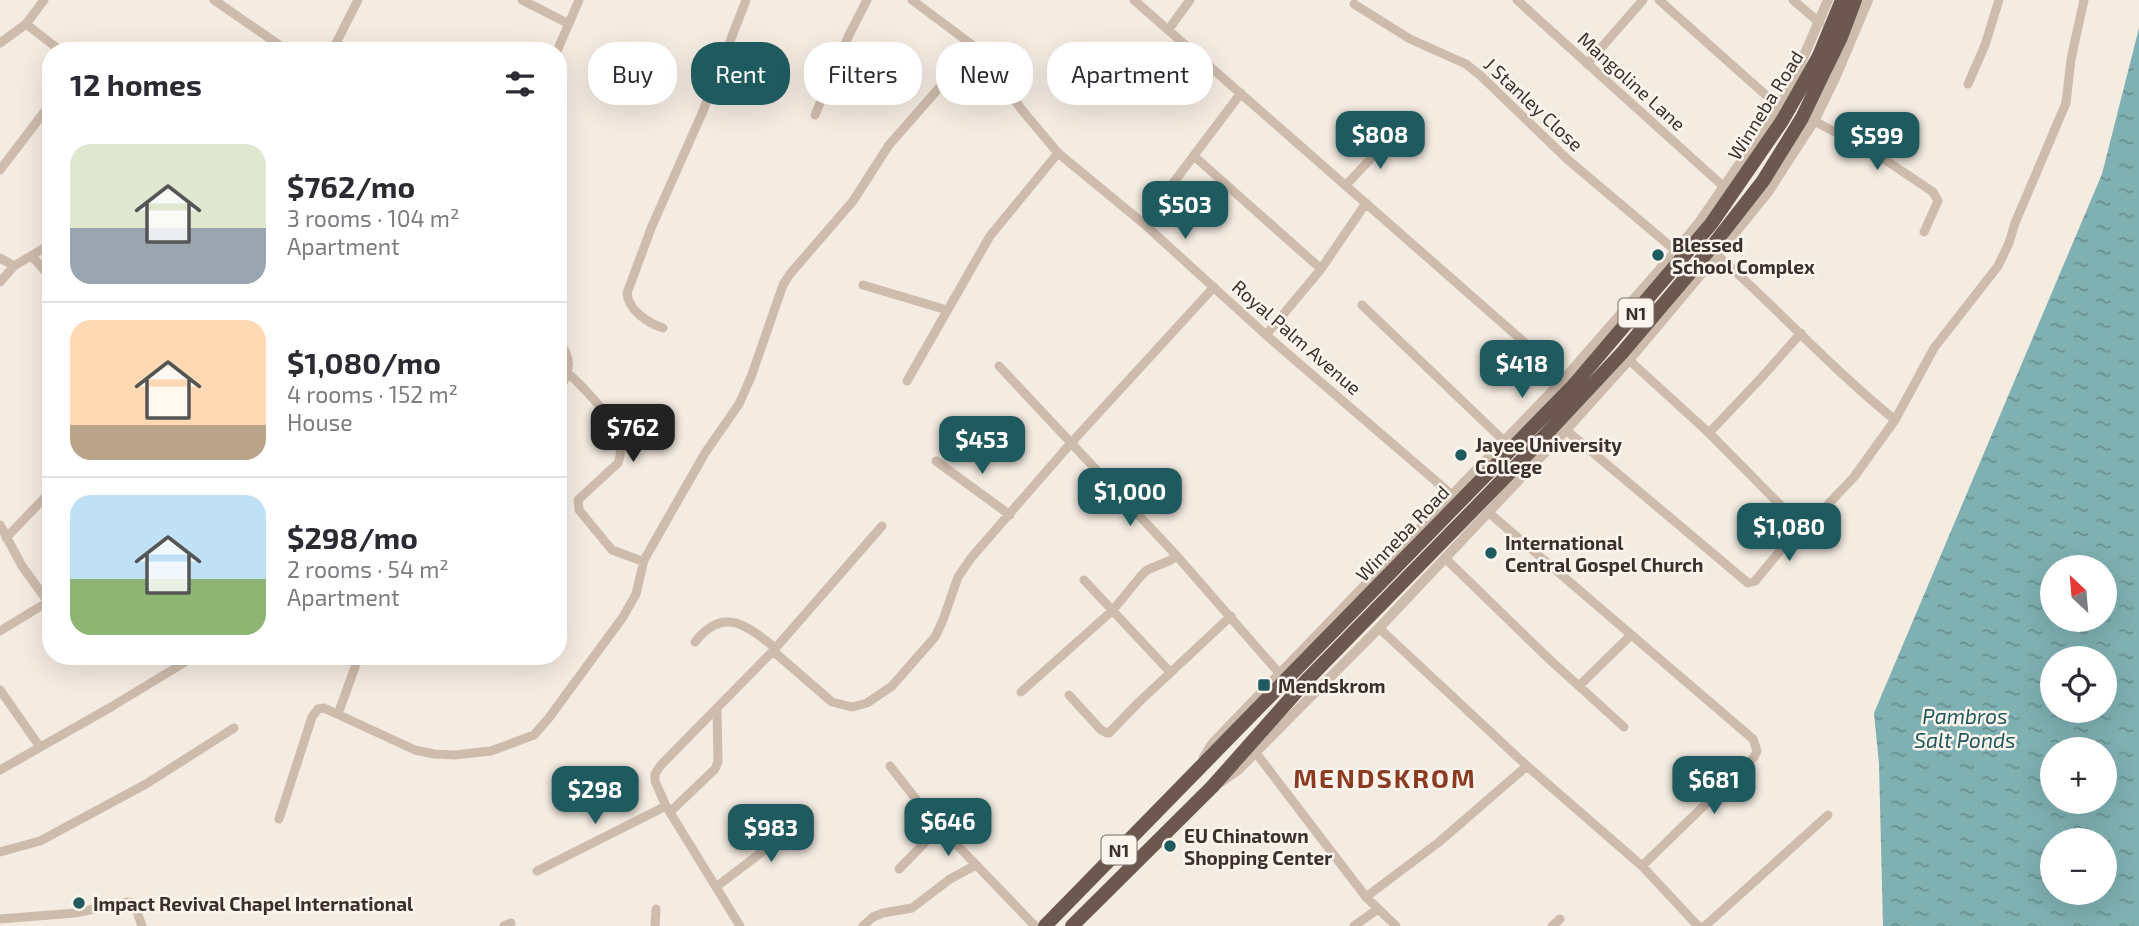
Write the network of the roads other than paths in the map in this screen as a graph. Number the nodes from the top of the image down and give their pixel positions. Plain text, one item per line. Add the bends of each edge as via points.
1 (44, 0) edge
2 (214, 0) edge
3 (358, 0) edge
4 (522, 0) edge
5 (579, 0) edge
6 (746, 0) edge
7 (867, 0) edge
8 (912, 0) edge
9 (1134, 0) edge
10 (1190, 0) edge
11 (1517, 0) edge
12 (1643, 0) edge
13 (1659, 0) edge
14 (1793, 0) edge
15 (1828, 0) edge
16 (1842, 0) edge
17 (1855, 0) edge
18 (1868, 0) edge
19 (1999, 0) edge
20 (2084, 0) edge
21 (1354, 4) dead end
22 (26, 23) junction
23 (1820, 23) junction
24 (569, 24) junction
25 (1168, 30) junction
26 (50, 42) edge
27 (275, 42) edge
28 (337, 42) edge
29 (561, 42) edge
30 (968, 42) edge
31 (0, 43) edge
32 (1587, 64) junction
33 (1968, 84) dead end
34 (936, 91) edge
35 (1241, 93) junction
36 (1018, 105) edge
37 (1779, 107) junction
38 (42, 115) edge
39 (815, 115) dead end
40 (1814, 121) junction
41 (1392, 136) dead end
42 (1058, 153) junction
43 (1194, 156) junction
44 (0, 170) edge
45 (1346, 185) junction
46 (1724, 187) junction
47 (1366, 203) junction
48 (1143, 223) junction
49 (1924, 232) dead end
50 (42, 250) edge
51 (1676, 251) junction
52 (1717, 255) junction
53 (32, 257) junction
54 (0, 258) edge
55 (14, 267) junction
56 (42, 268) edge
57 (1321, 269) junction
58 (0, 282) edge
59 (863, 285) dead end
60 (1213, 287) junction
61 (1644, 295) junction
62 (1362, 305) dead end
63 (947, 310) junction
64 (1663, 312) junction
65 (663, 328) dead end
66 (1801, 333) junction
67 (1266, 335) junction
68 (567, 352) edge
69 (1629, 360) junction
70 (999, 366) dead end
71 (568, 373) joint
72 (1564, 378) junction
73 (906, 381) dead end
74 (1895, 419) junction
75 (1566, 430) junction
76 (1709, 433) junction
77 (1504, 441) junction
78 (1071, 443) junction
79 (936, 461) dead end
80 (1452, 495) junction
81 (42, 500) edge
82 (1488, 512) junction
83 (1010, 515) junction
84 (0, 525) edge
85 (882, 526) dead end
86 (1801, 526) junction
87 (6, 538) junction
88 (1176, 555) junction
89 (1445, 558) junction
90 (644, 560) junction
91 (1084, 580) dead end
92 (42, 592) edge
93 (42, 605) edge
94 (1113, 610) junction
95 (1231, 617) junction
96 (1378, 628) junction
97 (0, 631) edge
98 (1630, 636) junction
99 (695, 642) dead end
100 (774, 650) junction
101 (180, 665) edge
102 (356, 665) edge
103 (1170, 672) junction
104 (1279, 673) junction
105 (1579, 686) junction
106 (0, 690) edge
107 (1021, 692) dead end
108 (1069, 695) dead end
109 (718, 708) junction
110 (338, 714) junction
111 (1624, 727) dead end
112 (234, 728) dead end
113 (40, 747) junction
114 (1256, 753) junction
115 (890, 766) dead end
116 (1527, 766) junction
117 (0, 770) edge
118 (1193, 776) junction
119 (1212, 786) junction
120 (668, 809) junction
121 (1828, 814) dead end
122 (808, 817) dead end
123 (279, 819) dead end
124 (940, 827) junction
125 (0, 852) edge
126 (976, 865) junction
127 (1642, 866) junction
128 (899, 869) dead end
129 (537, 872) dead end
130 (716, 887) junction
131 (1366, 897) junction
132 (656, 909) dead end
133 (1378, 909) junction
134 (0, 919) edge
135 (1560, 919) dead end
136 (739, 925) edge
137 (142, 926) edge
138 (655, 926) edge
139 (863, 926) edge
140 (1035, 926) edge
141 (1045, 926) edge
142 (1072, 926) edge
143 (1354, 926) edge
144 (1395, 926) edge
145 (1552, 926) edge
146 (1698, 926) edge
147 (1705, 926) edge

1 - 22 street
2 - 27 street
3 - 28 street
4 - 24 street
5 - 24 street
6 - 65 street via 627,293 632,308
7 - 39 street
8 - 30 street, Royal Palm Avenue
9 - 25 street
10 - 25 street
11 - 32 street, Mangoline Lane
12 - 32 street
13 - 37 street
14 - 23 street
15 - 23 street
16 - 61 highway, Winneba Road / N1 via 1819,56 1782,121 1711,224
17 - 64 highway, Winneba Road / N1 via 1802,118 1763,181
18 - 40 street
19 - 33 street
20 - 74 street via 2066,103 2009,243 1998,266 1934,348
21 - 51 street, J Stanley Close via 1410,38 1466,64 1567,159
22 - 26 street
22 - 31 street
23 - 37 street
24 - 29 street
25 - 35 street
32 - 46 street, Mangoline Lane
34 - 90 street via 889,145 853,201 783,285 739,404 705,453
35 - 43 street
35 - 45 street
36 - 42 street, Royal Palm Avenue
37 - 46 street
38 - 44 street
40 - 49 street via 1875,153 1937,196
40 - 52 street via 1768,192
41 - 45 street
42 - 48 street, Royal Palm Avenue
42 - 63 street via 990,236
43 - 48 street
43 - 57 street
45 - 47 street
46 - 51 street
47 - 57 street
47 - 72 street
48 - 60 street, Royal Palm Avenue
50 - 53 street
51 - 61 street
52 - 64 street
52 - 66 street
53 - 55 street
53 - 56 street
54 - 55 street
55 - 58 street
57 - 67 street
59 - 63 street
60 - 67 street, Royal Palm Avenue
60 - 78 street
61 - 72 street
61 - 118 highway, Winneba Road / N1 via 1573,386
62 - 77 street
63 - 73 street
64 - 69 street
64 - 119 highway, Winneba Road / N1 via 1307,681
66 - 74 street
66 - 76 street
67 - 80 street, Royal Palm Avenue
68 - 71 street
69 - 75 street
69 - 76 street
70 - 78 street
71 - 90 street via 608,418 621,446 618,463 578,500 579,510 612,550
72 - 77 street
74 - 86 street via 1836,498
75 - 82 street
75 - 86 street via 1748,583 1755,581
76 - 86 street
77 - 80 street
78 - 83 street
78 - 88 street
79 - 83 street
80 - 104 street
81 - 87 street
82 - 89 street
82 - 98 street
83 - 100 street via 958,577 935,637 892,686 867,703 852,707 832,702
84 - 87 street
85 - 100 street
87 - 92 street
88 - 94 street via 1147,570
88 - 95 street
89 - 96 street
89 - 105 street
90 - 110 street via 636,594 623,617 534,735 491,751 434,754 415,750
91 - 94 street
93 - 97 street
94 - 103 street
94 - 107 street
95 - 103 street
95 - 104 street
96 - 114 street
96 - 116 street
98 - 105 street
98 - 127 street via 1753,739 1757,751
99 - 100 street via 710,627 726,620 746,626
100 - 109 street
101 - 113 street
102 - 110 street
103 - 108 street via 1107,733
104 - 118 street via 1212,744
105 - 111 street
106 - 113 street
109 - 120 street via 715,769
109 - 120 street via 654,774
110 - 123 street via 324,708 312,717
112 - 125 street via 146,784 52,835
113 - 117 street
114 - 119 street via 1232,776
114 - 131 street
115 - 124 street
116 - 127 street
116 - 131 street
118 - 141 highway, Winneba Road / N1
119 - 142 highway, Winneba Road / N1
120 - 129 street
120 - 130 street
121 - 147 street
122 - 130 street
124 - 126 street
124 - 128 street
126 - 139 street via 912,908 883,913
126 - 140 street
127 - 146 street
130 - 136 street
131 - 133 street
132 - 138 street
133 - 143 street
133 - 144 street
134 - 137 street via 75,913 128,902 134,903
135 - 145 street

